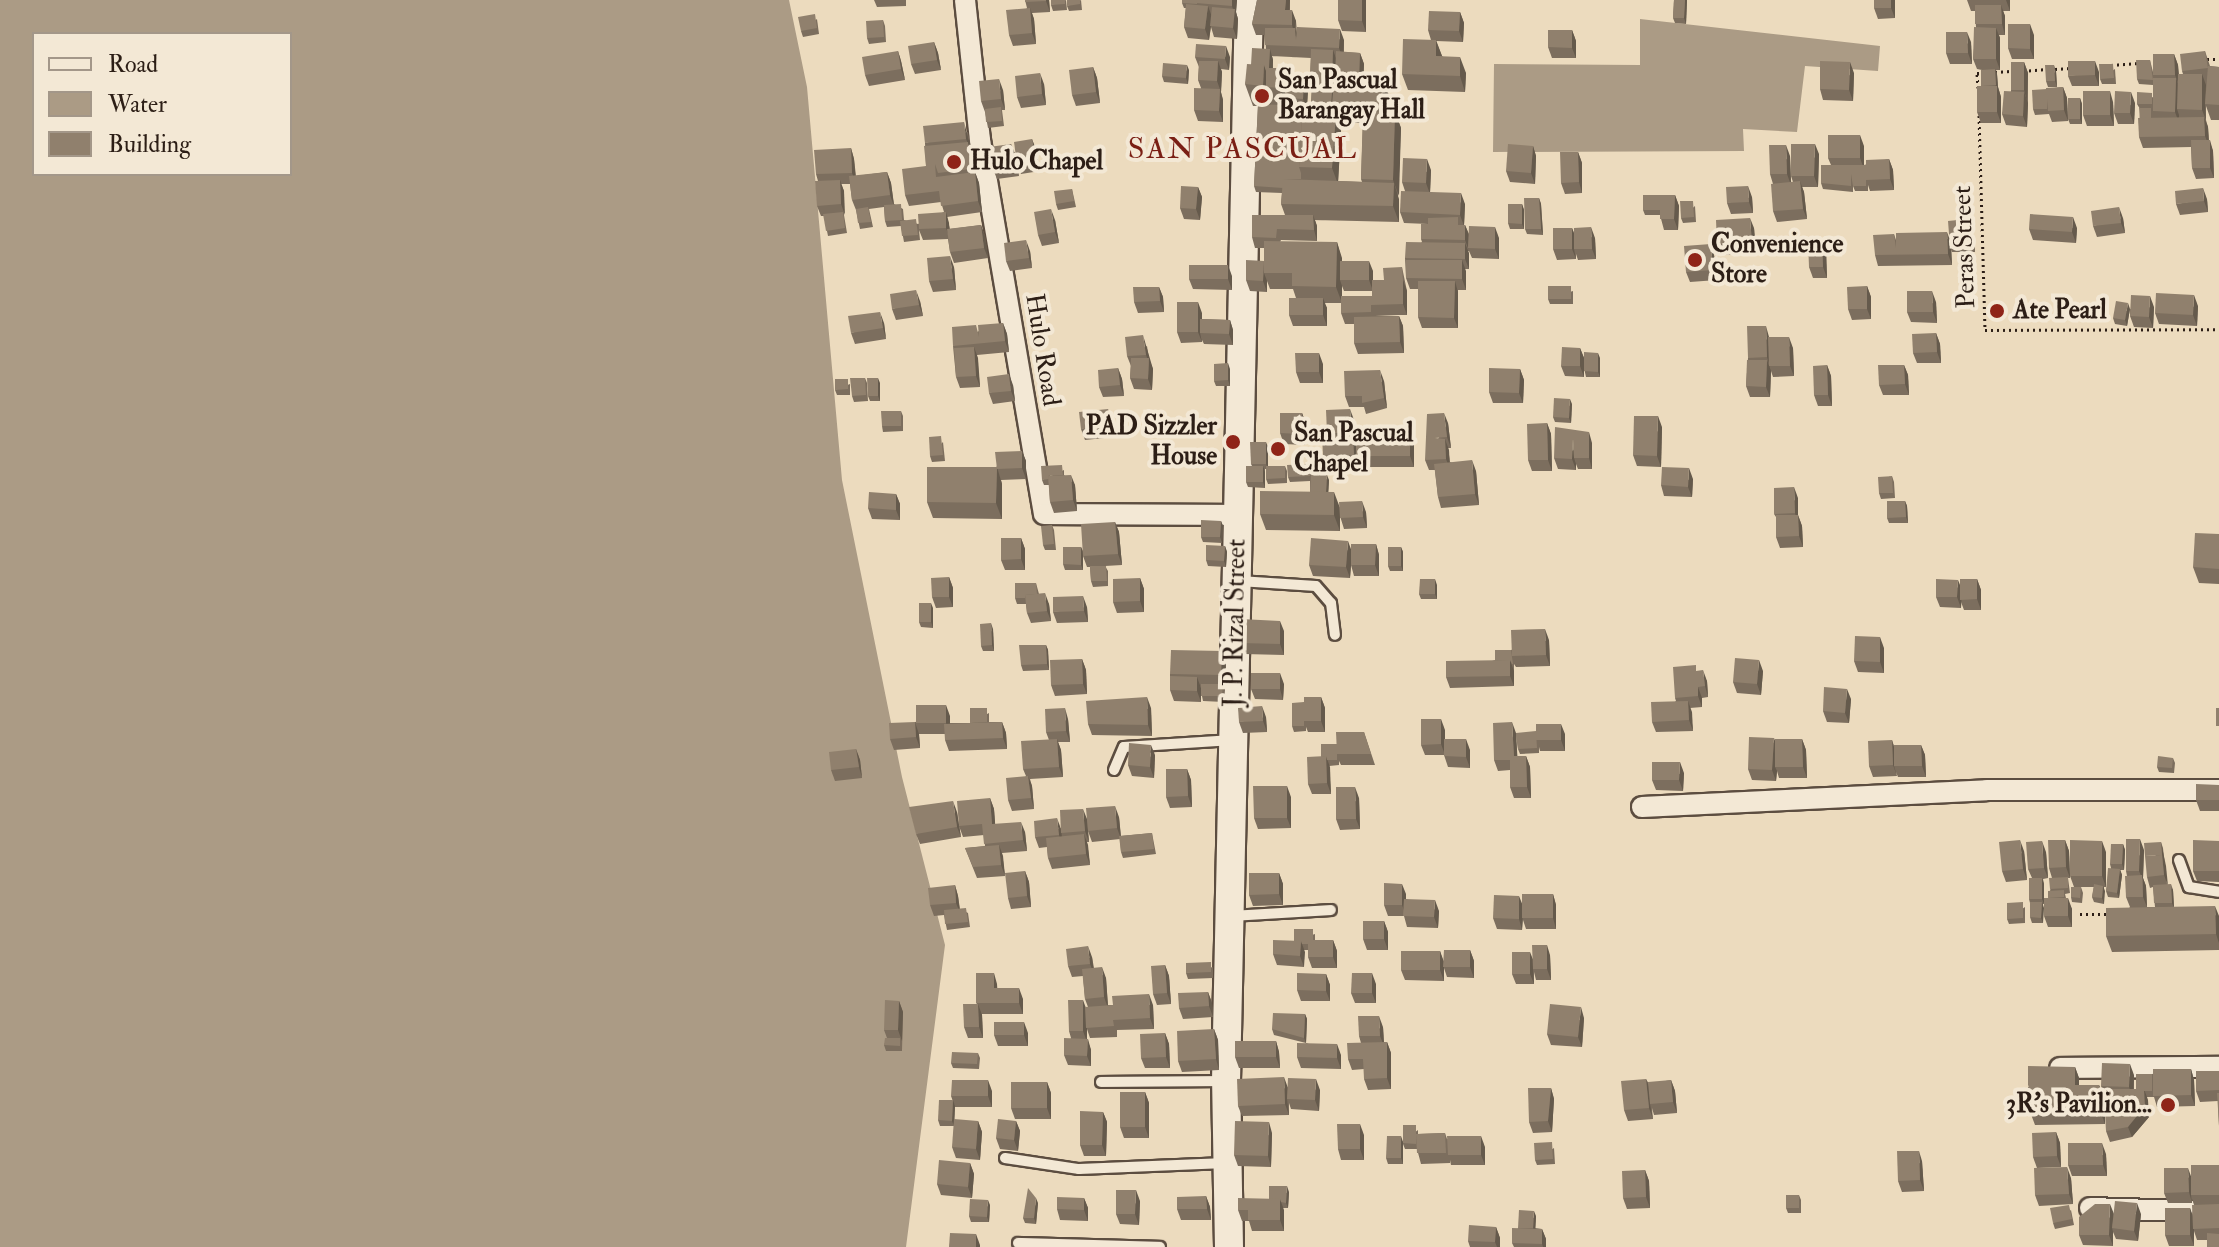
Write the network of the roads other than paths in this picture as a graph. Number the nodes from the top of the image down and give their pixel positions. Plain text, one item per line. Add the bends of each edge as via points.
1 (965, 0) edge
2 (1249, 0) edge
3 (1239, 515) junction
4 (1237, 581) junction
5 (1335, 635) dead end
6 (1234, 740) junction
7 (1114, 770) dead end
8 (2219, 790) edge
9 (1642, 807) dead end
10 (2179, 860) dead end
11 (2219, 892) edge
12 (1331, 910) dead end
13 (1230, 917) junction
14 (2219, 1067) edge
15 (2060, 1068) edge
16 (1226, 1081) junction
17 (1101, 1082) dead end
18 (1005, 1158) dead end
19 (1226, 1163) junction
20 (2090, 1208) edge
21 (2219, 1212) edge
22 (1018, 1243) dead end
23 (1160, 1247) edge
24 (1229, 1247) edge

1 - 3 street, Hulo Road via 980,140 1044,514
2 - 3 main road, J. P. Rizal Street
3 - 4 main road, J. P. Rizal Street
4 - 5 lane via 1316,586 1331,603
4 - 6 main road, J. P. Rizal Street
6 - 7 lane via 1124,747
6 - 13 main road, J. P. Rizal Street
8 - 9 street via 1987,790
10 - 11 lane via 2189,887
12 - 13 lane
13 - 16 main road, J. P. Rizal Street
14 - 15 street
16 - 17 lane
16 - 19 main road, J. P. Rizal Street
18 - 19 lane via 1079,1169
19 - 24 main road, J. P. Rizal Street
20 - 21 street
22 - 23 lane

